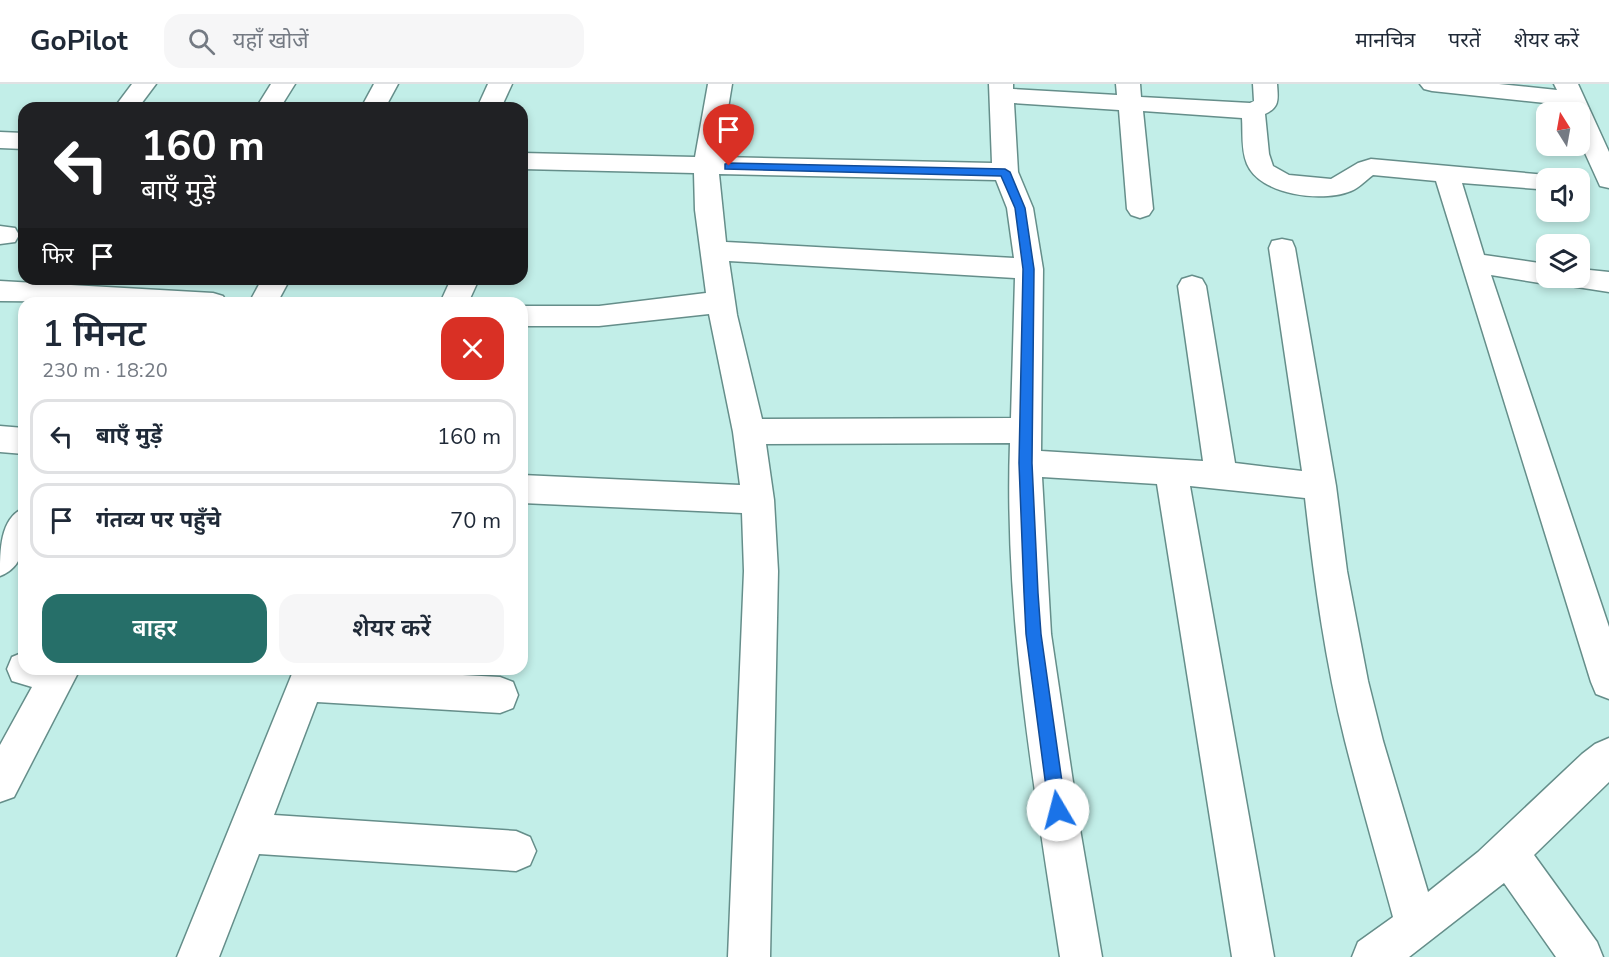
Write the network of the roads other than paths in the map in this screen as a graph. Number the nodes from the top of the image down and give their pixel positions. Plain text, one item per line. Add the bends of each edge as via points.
1 (144, 84) edge
2 (283, 84) edge
3 (386, 84) edge
4 (500, 84) edge
5 (720, 84) edge
6 (1265, 84) edge
7 (1432, 84) edge
8 (1002, 89) edge
9 (1570, 91) edge
10 (1128, 93) edge
11 (130, 102) edge
12 (272, 102) edge
13 (376, 102) edge
14 (492, 102) edge
15 (1253, 111) junction
16 (0, 140) edge
17 (18, 141) edge
18 (528, 161) edge
19 (706, 166) junction
20 (1005, 172) junction
21 (1446, 173) junction
22 (1609, 180) edge
23 (1536, 181) edge
24 (1140, 209) dead end
25 (1282, 248) dead end
26 (714, 251) junction
27 (1473, 263) junction
28 (1029, 269) junction
29 (1536, 272) edge
30 (1590, 280) edge
31 (1609, 282) edge
32 (1192, 286) dead end
33 (0, 291) edge
34 (106, 297) edge
35 (721, 302) junction
36 (528, 316) edge
37 (1027, 430) junction
38 (749, 432) junction
39 (0, 439) edge
40 (18, 440) edge
41 (1025, 463) junction
42 (1171, 471) junction
43 (1221, 475) junction
44 (1320, 486) junction
45 (528, 489) edge
46 (758, 500) junction
47 (18, 532) edge
48 (0, 561) edge
49 (0, 665) edge
50 (18, 667) edge
51 (41, 675) edge
52 (309, 676) edge
53 (1609, 682) edge
54 (500, 695) dead end
55 (1609, 758) edge
56 (0, 783) edge
57 (249, 833) junction
58 (516, 851) dead end
59 (1507, 852) junction
60 (1417, 926) junction
61 (198, 957) edge
62 (749, 957) edge
63 (1082, 957) edge
64 (1253, 957) edge
65 (1373, 957) edge
66 (1582, 957) edge

1 - 11 street
2 - 12 street
3 - 13 street
4 - 14 street
5 - 19 street
6 - 15 street via 1266,105
7 - 9 street
8 - 10 street
8 - 20 street
9 - 22 street
10 - 15 street
10 - 24 street
15 - 21 street via 1258,164 1262,173 1276,182 1334,188 1371,167
16 - 17 street
18 - 19 street
19 - 20 street
19 - 26 street
20 - 28 street via 1020,208
21 - 23 street
21 - 27 street
25 - 44 street
26 - 28 street
26 - 35 street
27 - 29 street
27 - 53 street
28 - 37 street
30 - 31 street
32 - 43 street
33 - 34 street
35 - 36 street via 598,316
35 - 38 street
37 - 38 street
37 - 41 street
38 - 46 street
39 - 40 street
41 - 42 street
41 - 63 street via 1033,634
42 - 43 street
42 - 64 street
43 - 44 street
44 - 60 street via 1330,571 1350,681
45 - 46 street
46 - 62 street via 760,613
47 - 48 street
49 - 50 street
51 - 56 street
52 - 54 street
52 - 57 street
55 - 59 street via 1576,783
57 - 58 street
57 - 61 street
59 - 60 street
59 - 66 street
60 - 65 street

